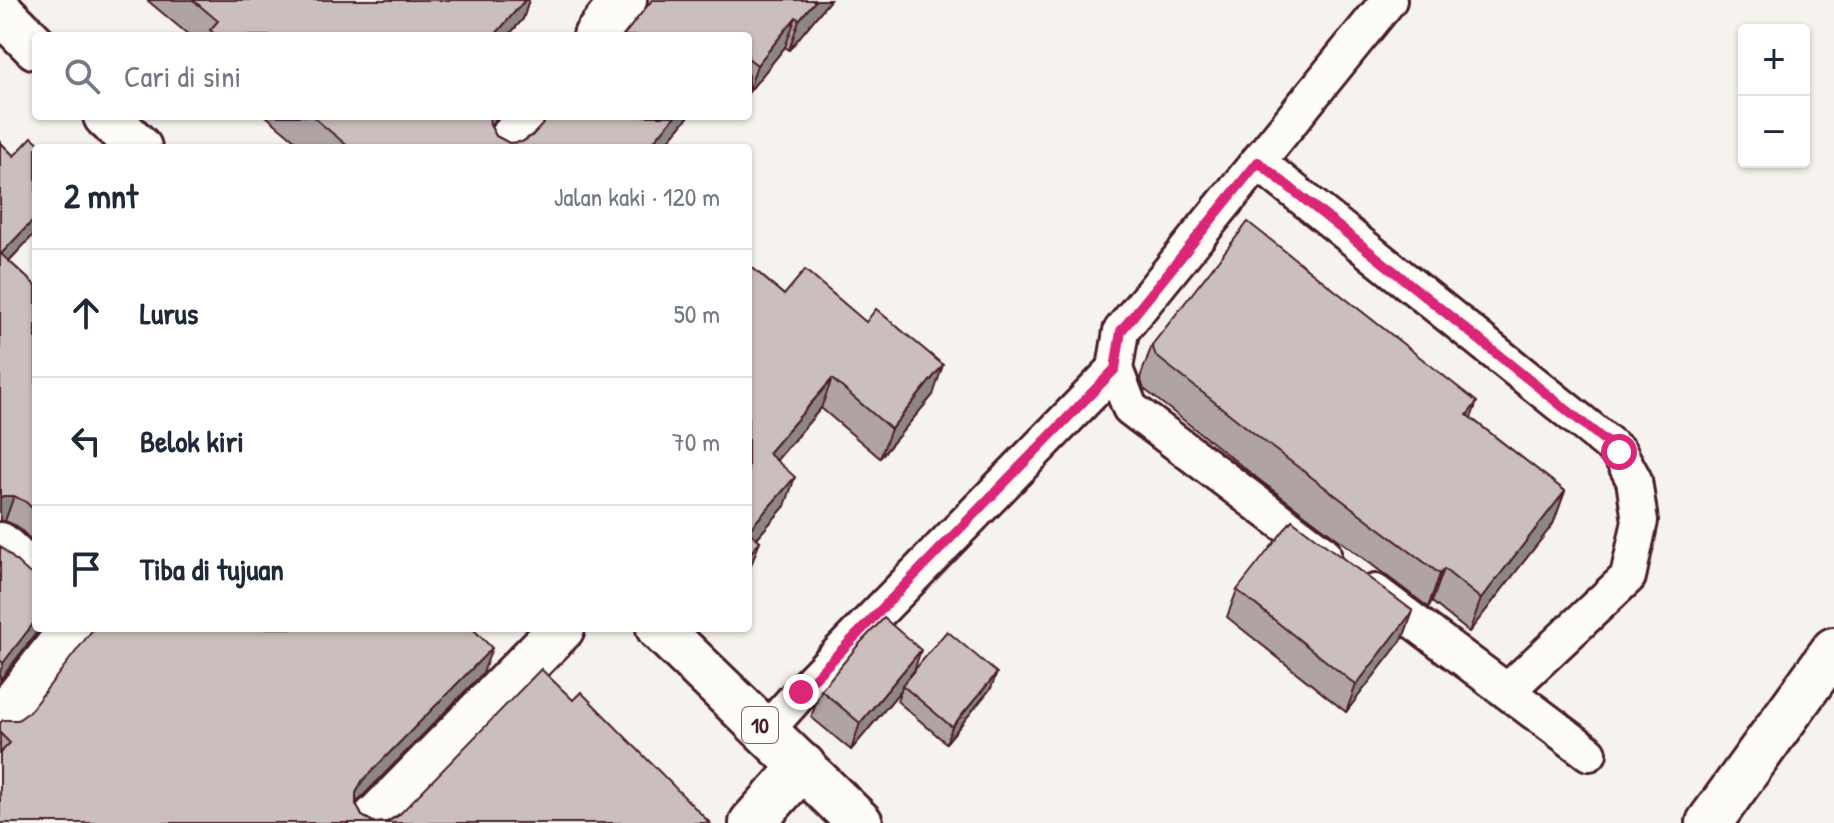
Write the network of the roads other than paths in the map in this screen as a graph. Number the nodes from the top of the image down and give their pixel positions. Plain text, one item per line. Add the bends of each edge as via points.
1 (624, 0) edge
2 (1389, 0) edge
3 (0, 11) edge
4 (599, 32) edge
5 (32, 43) edge
6 (110, 120) edge
7 (529, 120) edge
8 (135, 144) edge
9 (507, 144) edge
10 (1258, 162) junction
11 (1115, 369) junction
12 (0, 545) edge
13 (32, 575) edge
14 (68, 632) edge
15 (558, 632) edge
16 (663, 632) edge
17 (1834, 650) edge
18 (1507, 691) junction
19 (0, 721) edge
20 (766, 731) junction
21 (1589, 753) dead end
22 (803, 766) junction
23 (371, 823) edge
24 (752, 823) edge
25 (860, 823) edge
26 (1709, 823) edge

1 - 4 main road
2 - 10 lane
3 - 5 main road
6 - 8 main road
7 - 9 main road
10 - 11 lane via 1121,331
10 - 18 lane via 1619,452 1634,480 1640,521 1628,577
11 - 18 lane via 1130,408
11 - 20 lane
12 - 13 main road
14 - 19 main road
15 - 23 main road
16 - 20 main road, 10
17 - 26 main road
18 - 21 lane
20 - 22 main road, 10
22 - 24 main road
22 - 25 main road, 10

